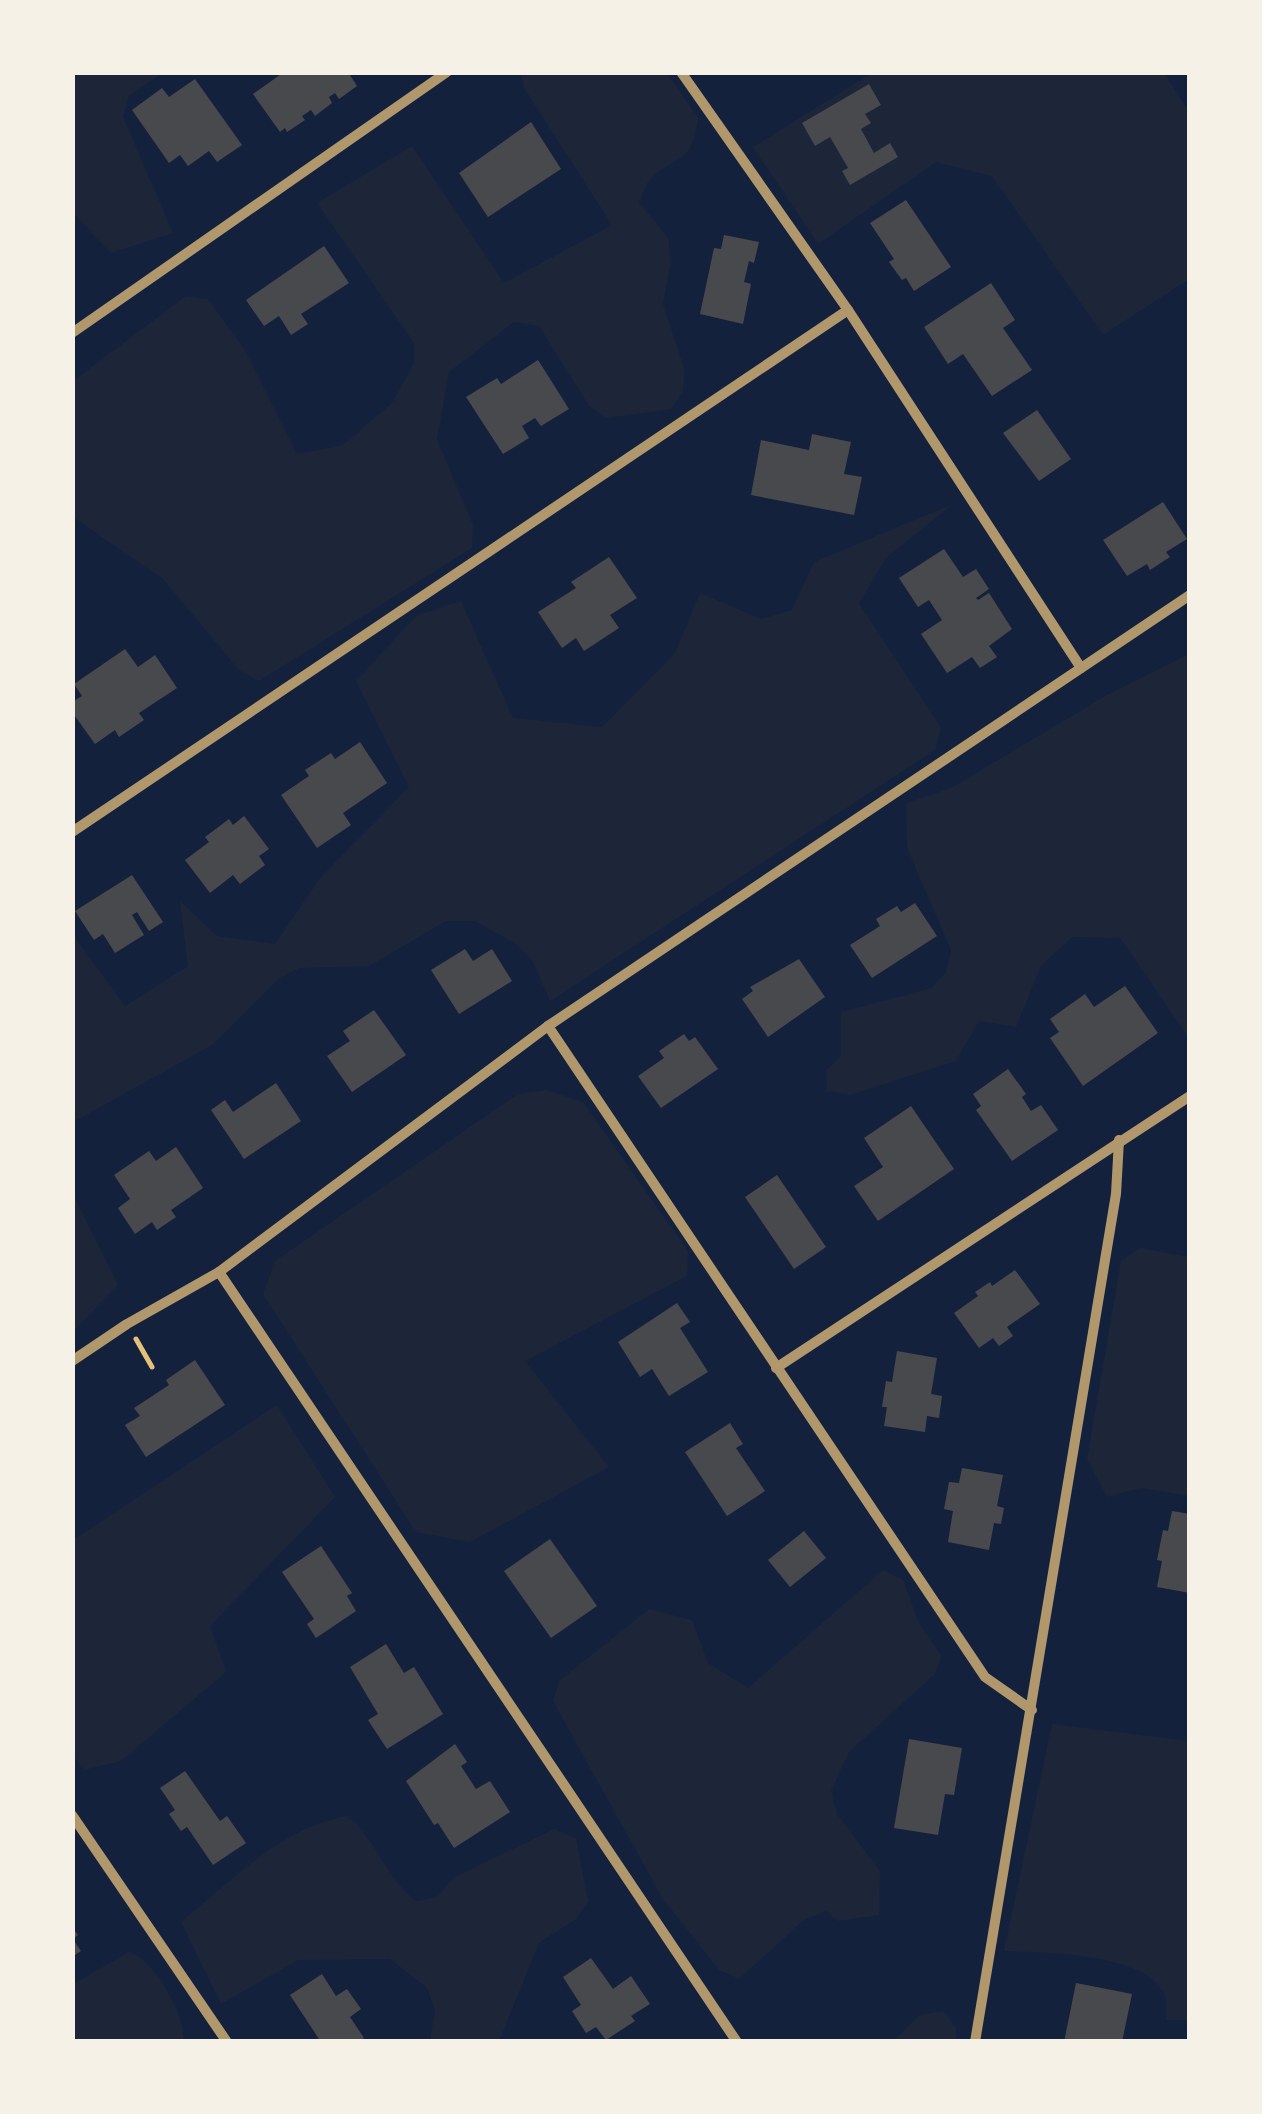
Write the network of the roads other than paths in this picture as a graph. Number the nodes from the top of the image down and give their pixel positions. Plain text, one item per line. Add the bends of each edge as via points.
1 (447, 72) edge
2 (681, 72) edge
3 (848, 310) junction
4 (72, 333) edge
5 (1190, 596) edge
6 (1081, 668) junction
7 (72, 832) edge
8 (548, 1026) junction
9 (1190, 1096) edge
10 (1119, 1140) junction
11 (219, 1272) junction
12 (72, 1361) edge
13 (776, 1368) junction
14 (1032, 1710) junction
15 (72, 1815) edge
16 (227, 2042) edge
17 (737, 2042) edge
18 (975, 2042) edge

1 - 4 street
2 - 3 street
3 - 6 street
3 - 7 street
5 - 6 street
6 - 8 street
8 - 11 street
8 - 13 street
9 - 10 street
10 - 13 street
10 - 14 street via 1116,1194
11 - 12 street
11 - 17 street
13 - 14 street via 985,1677
14 - 18 street
15 - 16 street

